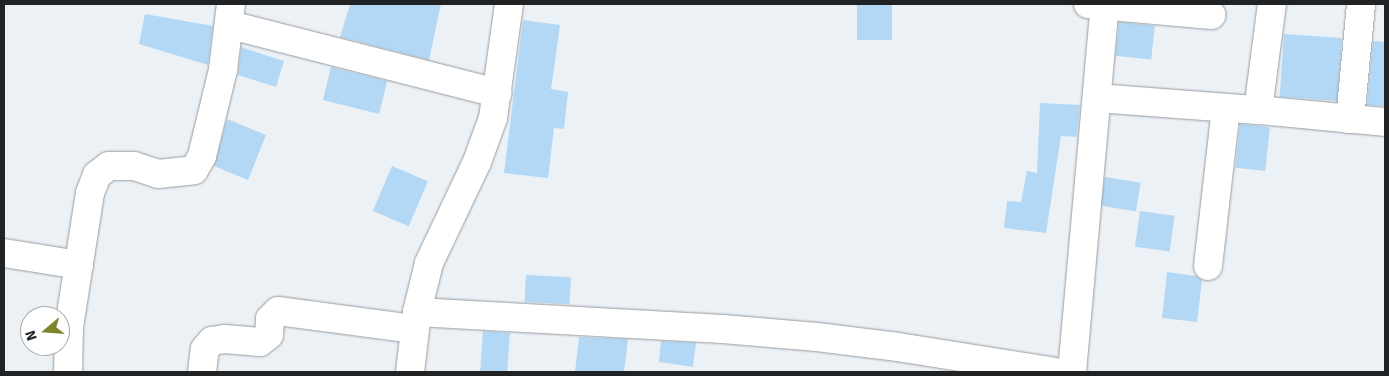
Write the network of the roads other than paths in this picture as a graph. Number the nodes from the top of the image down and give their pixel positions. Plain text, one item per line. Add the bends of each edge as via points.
1 (509, 4) edge
2 (1272, 4) edge
3 (1361, 4) edge
4 (1096, 5) edge
5 (231, 15) edge
6 (1212, 15) dead end
7 (497, 93) junction
8 (1096, 98) junction
9 (1226, 109) junction
10 (1258, 110) junction
11 (1350, 119) junction
12 (1385, 122) edge
13 (4, 252) edge
14 (79, 265) junction
15 (1208, 266) dead end
16 (416, 321) junction
17 (68, 372) edge
18 (202, 372) edge
19 (410, 372) edge
20 (1055, 372) edge
21 (1072, 372) edge

1 - 7 street
2 - 10 street
3 - 11 street
4 - 6 street
4 - 8 street
5 - 7 street
5 - 14 street via 223,70 202,156 194,170 158,174 134,166 109,166 97,175 90,193
7 - 16 street via 477,162 429,263
8 - 9 street
8 - 21 street
9 - 10 street
9 - 15 street
10 - 11 street
11 - 12 street
13 - 14 street
14 - 17 street via 69,327
16 - 18 street via 278,311 270,319 269,335 260,342 212,341 205,349
16 - 19 street
16 - 20 street via 595,321 817,337 898,346

